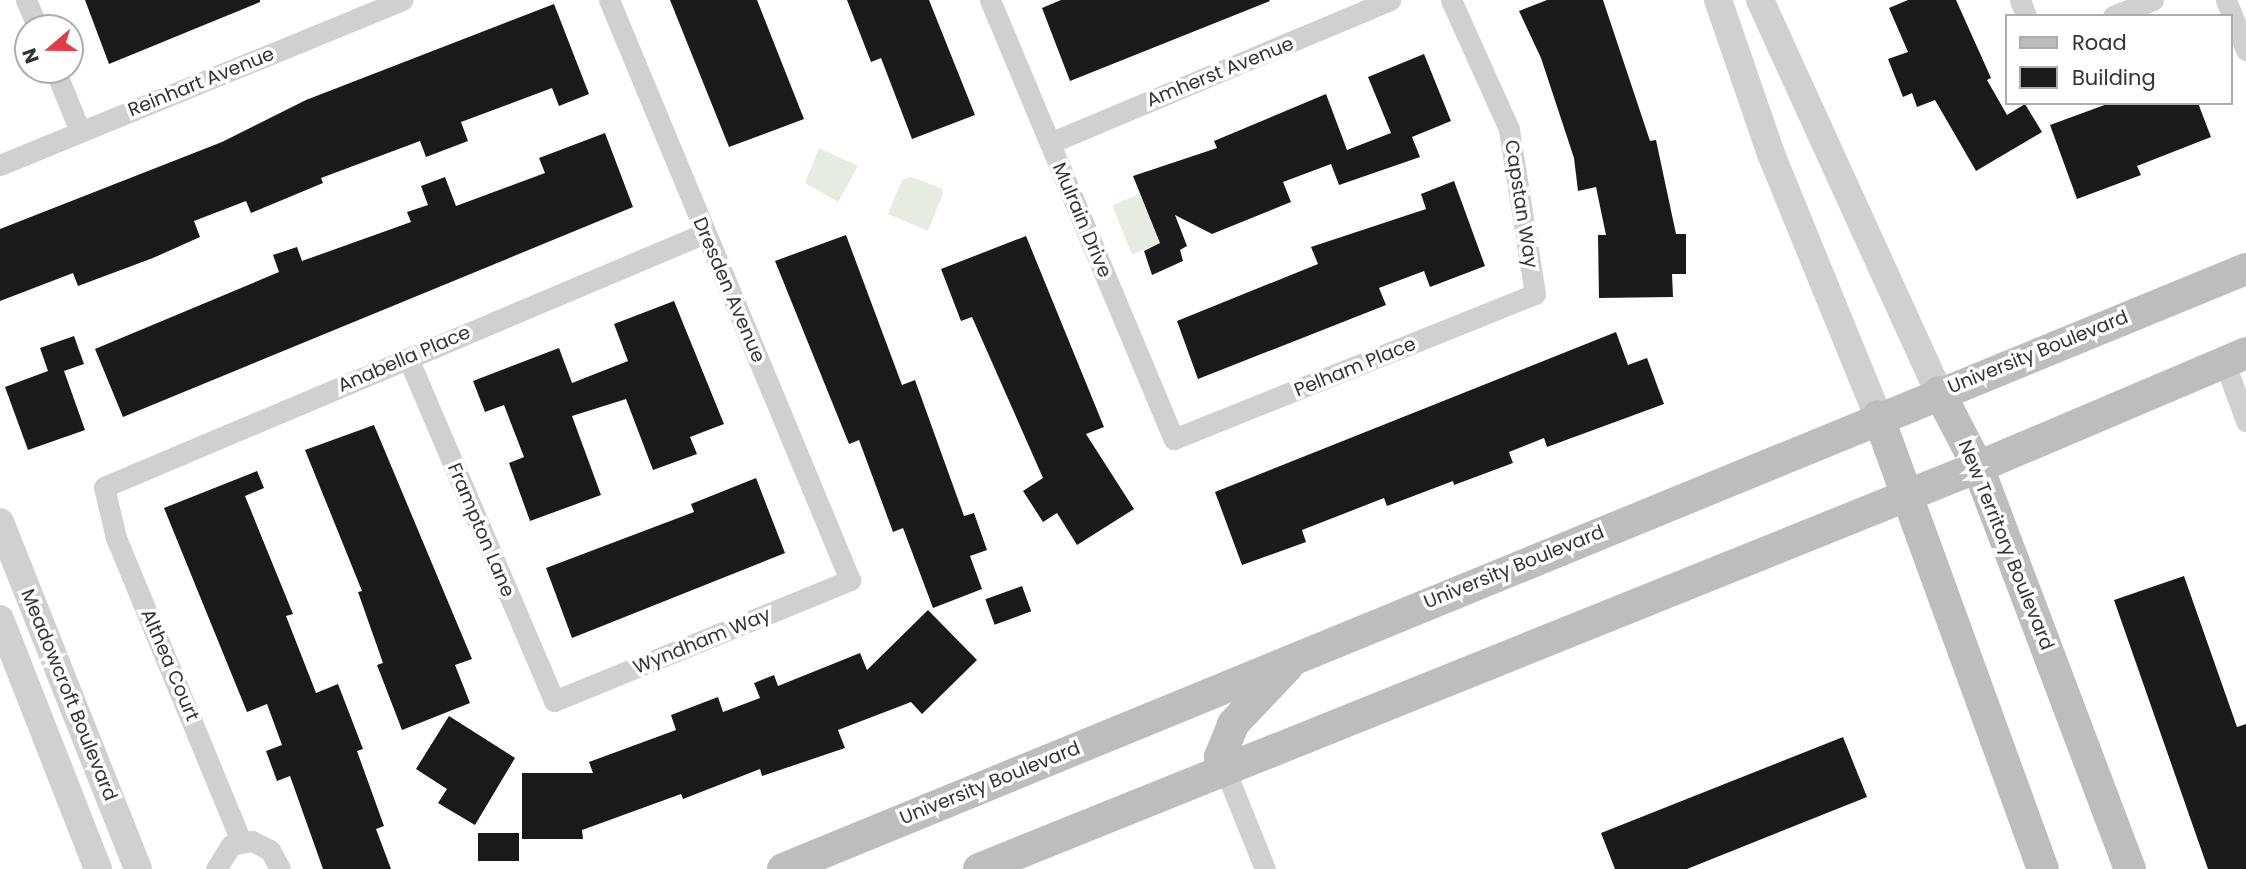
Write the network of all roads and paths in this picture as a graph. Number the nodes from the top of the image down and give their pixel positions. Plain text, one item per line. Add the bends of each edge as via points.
1 (402, 0) edge
2 (609, 0) edge
3 (990, 0) edge
4 (1390, 0) edge
5 (1451, 0) edge
6 (1718, 0) edge
7 (1760, 0) edge
8 (2153, 0) edge
9 (2118, 14) edge
10 (2232, 15) edge
11 (2246, 50) edge
12 (61, 84) edge
13 (80, 131) junction
14 (1050, 143) junction
15 (0, 165) edge
16 (705, 233) junction
17 (2246, 269) edge
18 (1535, 294) joint
19 (2235, 357) edge
20 (408, 358) junction
21 (1939, 392) junction
22 (1878, 416) junction
23 (2246, 421) edge
24 (1174, 439) joint
25 (1978, 467) junction
26 (104, 487) joint
27 (1907, 493) junction
28 (0, 522) edge
29 (850, 580) joint
30 (0, 619) edge
31 (1297, 656) junction
32 (554, 701) joint
33 (1224, 767) junction
34 (241, 841) junction
35 (98, 869) edge
36 (138, 869) edge
37 (216, 869) edge
38 (280, 869) edge
39 (783, 869) edge
40 (979, 869) edge
41 (1265, 869) edge
42 (2043, 869) edge
43 (2130, 869) edge

1 - 13 street, Reinhart Avenue
2 - 16 street, Dresden Avenue
3 - 14 street, Mulrain Drive
4 - 14 street, Amherst Avenue
5 - 18 street, Capstan Way via 1509,129
6 - 22 street via 1771,153
7 - 21 street, New Territory Boulevard
8 - 9 street
10 - 11 street
12 - 13 street
13 - 15 street, Reinhart Avenue
14 - 24 street, Mulrain Drive
16 - 20 street, Anabella Place
16 - 29 street, Dresden Avenue
17 - 21 main road, University Boulevard
18 - 24 street, Pelham Place
19 - 23 street
19 - 25 main road
20 - 26 street, Anabella Place
20 - 32 street, Frampton Lane
21 - 22 main road, University Boulevard
21 - 25 main road, New Territory Boulevard
22 - 27 main road
22 - 31 main road, University Boulevard
25 - 27 main road
25 - 43 main road, New Territory Boulevard
26 - 34 street, Althea Court via 116,538
27 - 33 main road
27 - 42 main road
28 - 36 street, Meadowcroft Boulevard
29 - 32 street, Wyndham Way
30 - 35 street, Meadowcroft Boulevard
31 - 33 main road via 1233,724 1220,757
31 - 39 main road, University Boulevard
33 - 40 main road
33 - 41 street
34 - 37 street via 223,852
34 - 38 street via 262,844

